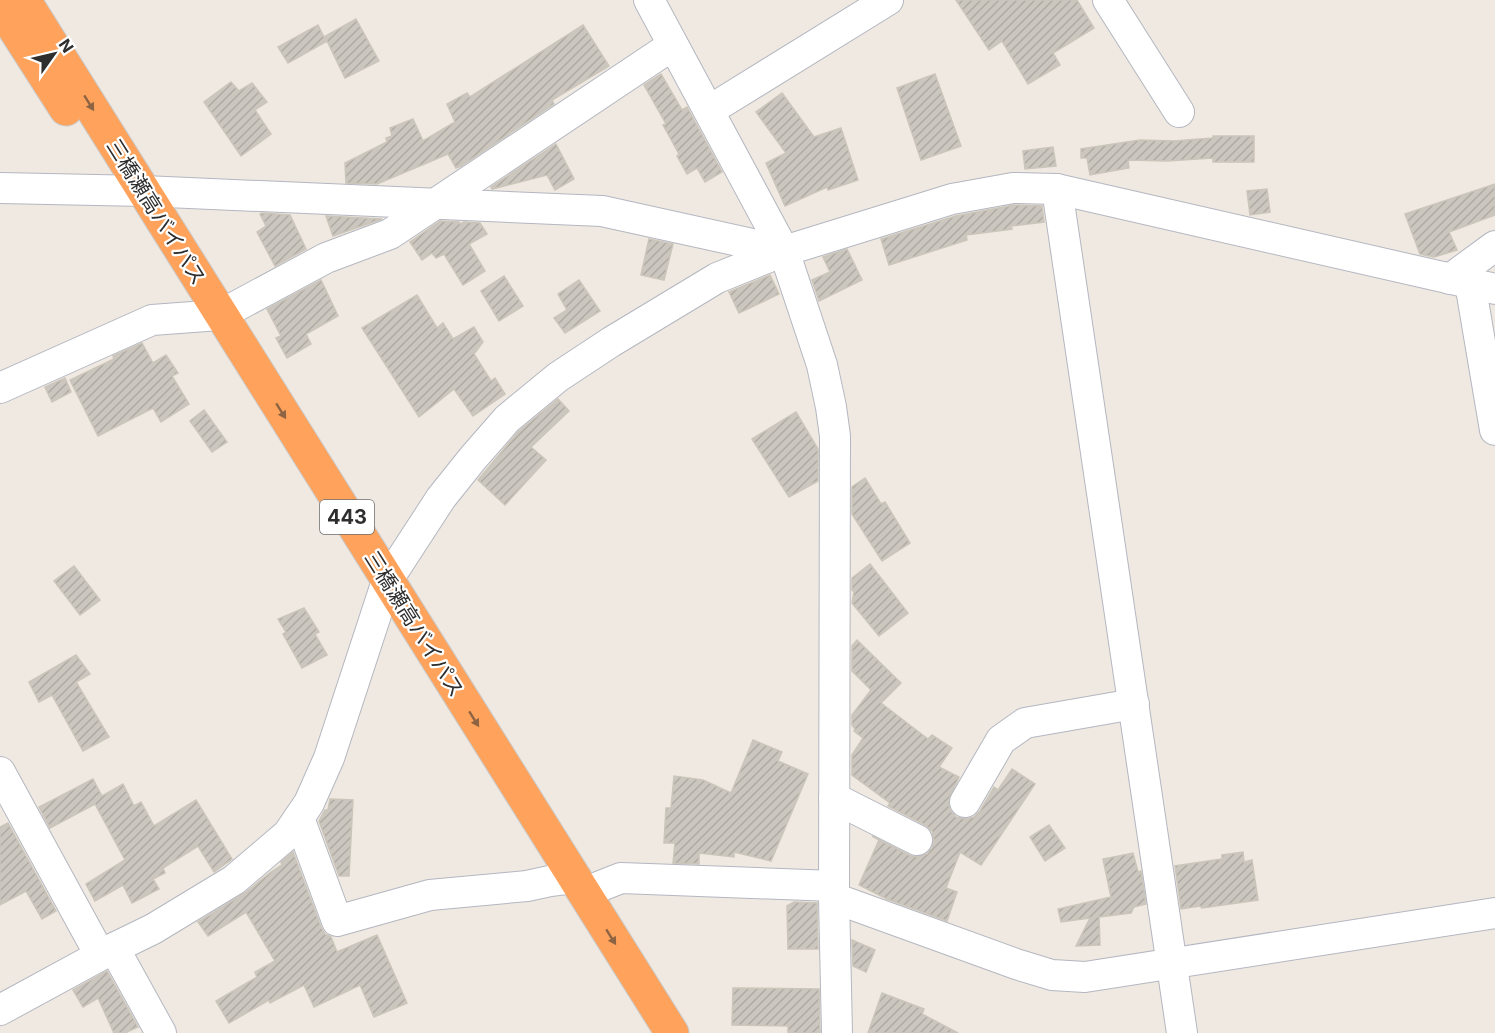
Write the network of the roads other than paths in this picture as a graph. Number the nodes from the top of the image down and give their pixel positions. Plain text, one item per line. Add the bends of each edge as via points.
1 (24, 0) edge
2 (649, 0) edge
3 (888, 0) edge
4 (1108, 0) edge
5 (0, 6) edge
6 (674, 45) junction
7 (710, 111) junction
8 (1179, 112) dead end
9 (0, 188) edge
10 (1057, 189) junction
11 (131, 191) junction
12 (439, 202) junction
13 (1495, 246) edge
14 (784, 251) junction
15 (1472, 284) edge
16 (209, 316) junction
17 (0, 388) edge
18 (1495, 430) edge
19 (382, 595) junction
20 (1134, 704) junction
21 (0, 772) edge
22 (834, 798) junction
23 (965, 802) dead end
24 (299, 818) junction
25 (917, 840) dead end
26 (569, 884) junction
27 (834, 892) junction
28 (1495, 913) edge
29 (107, 951) junction
30 (1173, 963) junction
31 (0, 1010) edge
32 (161, 1033) edge
33 (645, 1033) edge
34 (672, 1033) edge
35 (837, 1033) edge
36 (1182, 1033) edge

1 -> 11 highway, 三橋瀬高バイパス / 443
2 - 6 street
3 - 7 street
4 - 8 street
5 - 11 highway, 三橋瀬高バイパス / 443
6 - 7 street
6 - 12 street
7 - 14 street
9 - 11 street
10 - 14 street via 1013,188 952,199
10 - 15 street
10 - 20 street
11 - 12 street
11 - 16 highway, 三橋瀬高バイパス / 443
12 - 14 street via 602,211
12 - 16 street via 390,234 326,258
13 - 15 street
14 - 19 street via 717,278 611,342 558,377 507,419 441,498
14 - 22 street via 822,365 835,436
15 - 18 street
16 - 17 street via 152,320
16 - 19 highway, 三橋瀬高バイパス / 443
19 - 24 street via 329,758
19 - 26 highway, 三橋瀬高バイパス / 443
20 - 23 street via 1025,723 1001,740
20 - 30 street
21 - 29 street
22 - 25 street
22 - 27 street
24 - 26 street via 337,921 430,895
24 - 29 street via 288,834 234,880 153,929
26 - 27 street via 621,878
26 - 33 highway, 三橋瀬高バイパス / 443
26 -> 34 highway, 三橋瀬高バイパス / 443
27 - 30 street via 1052,975 1085,977
27 - 35 street
28 - 30 street
29 - 31 street
29 - 32 street
30 - 36 street

